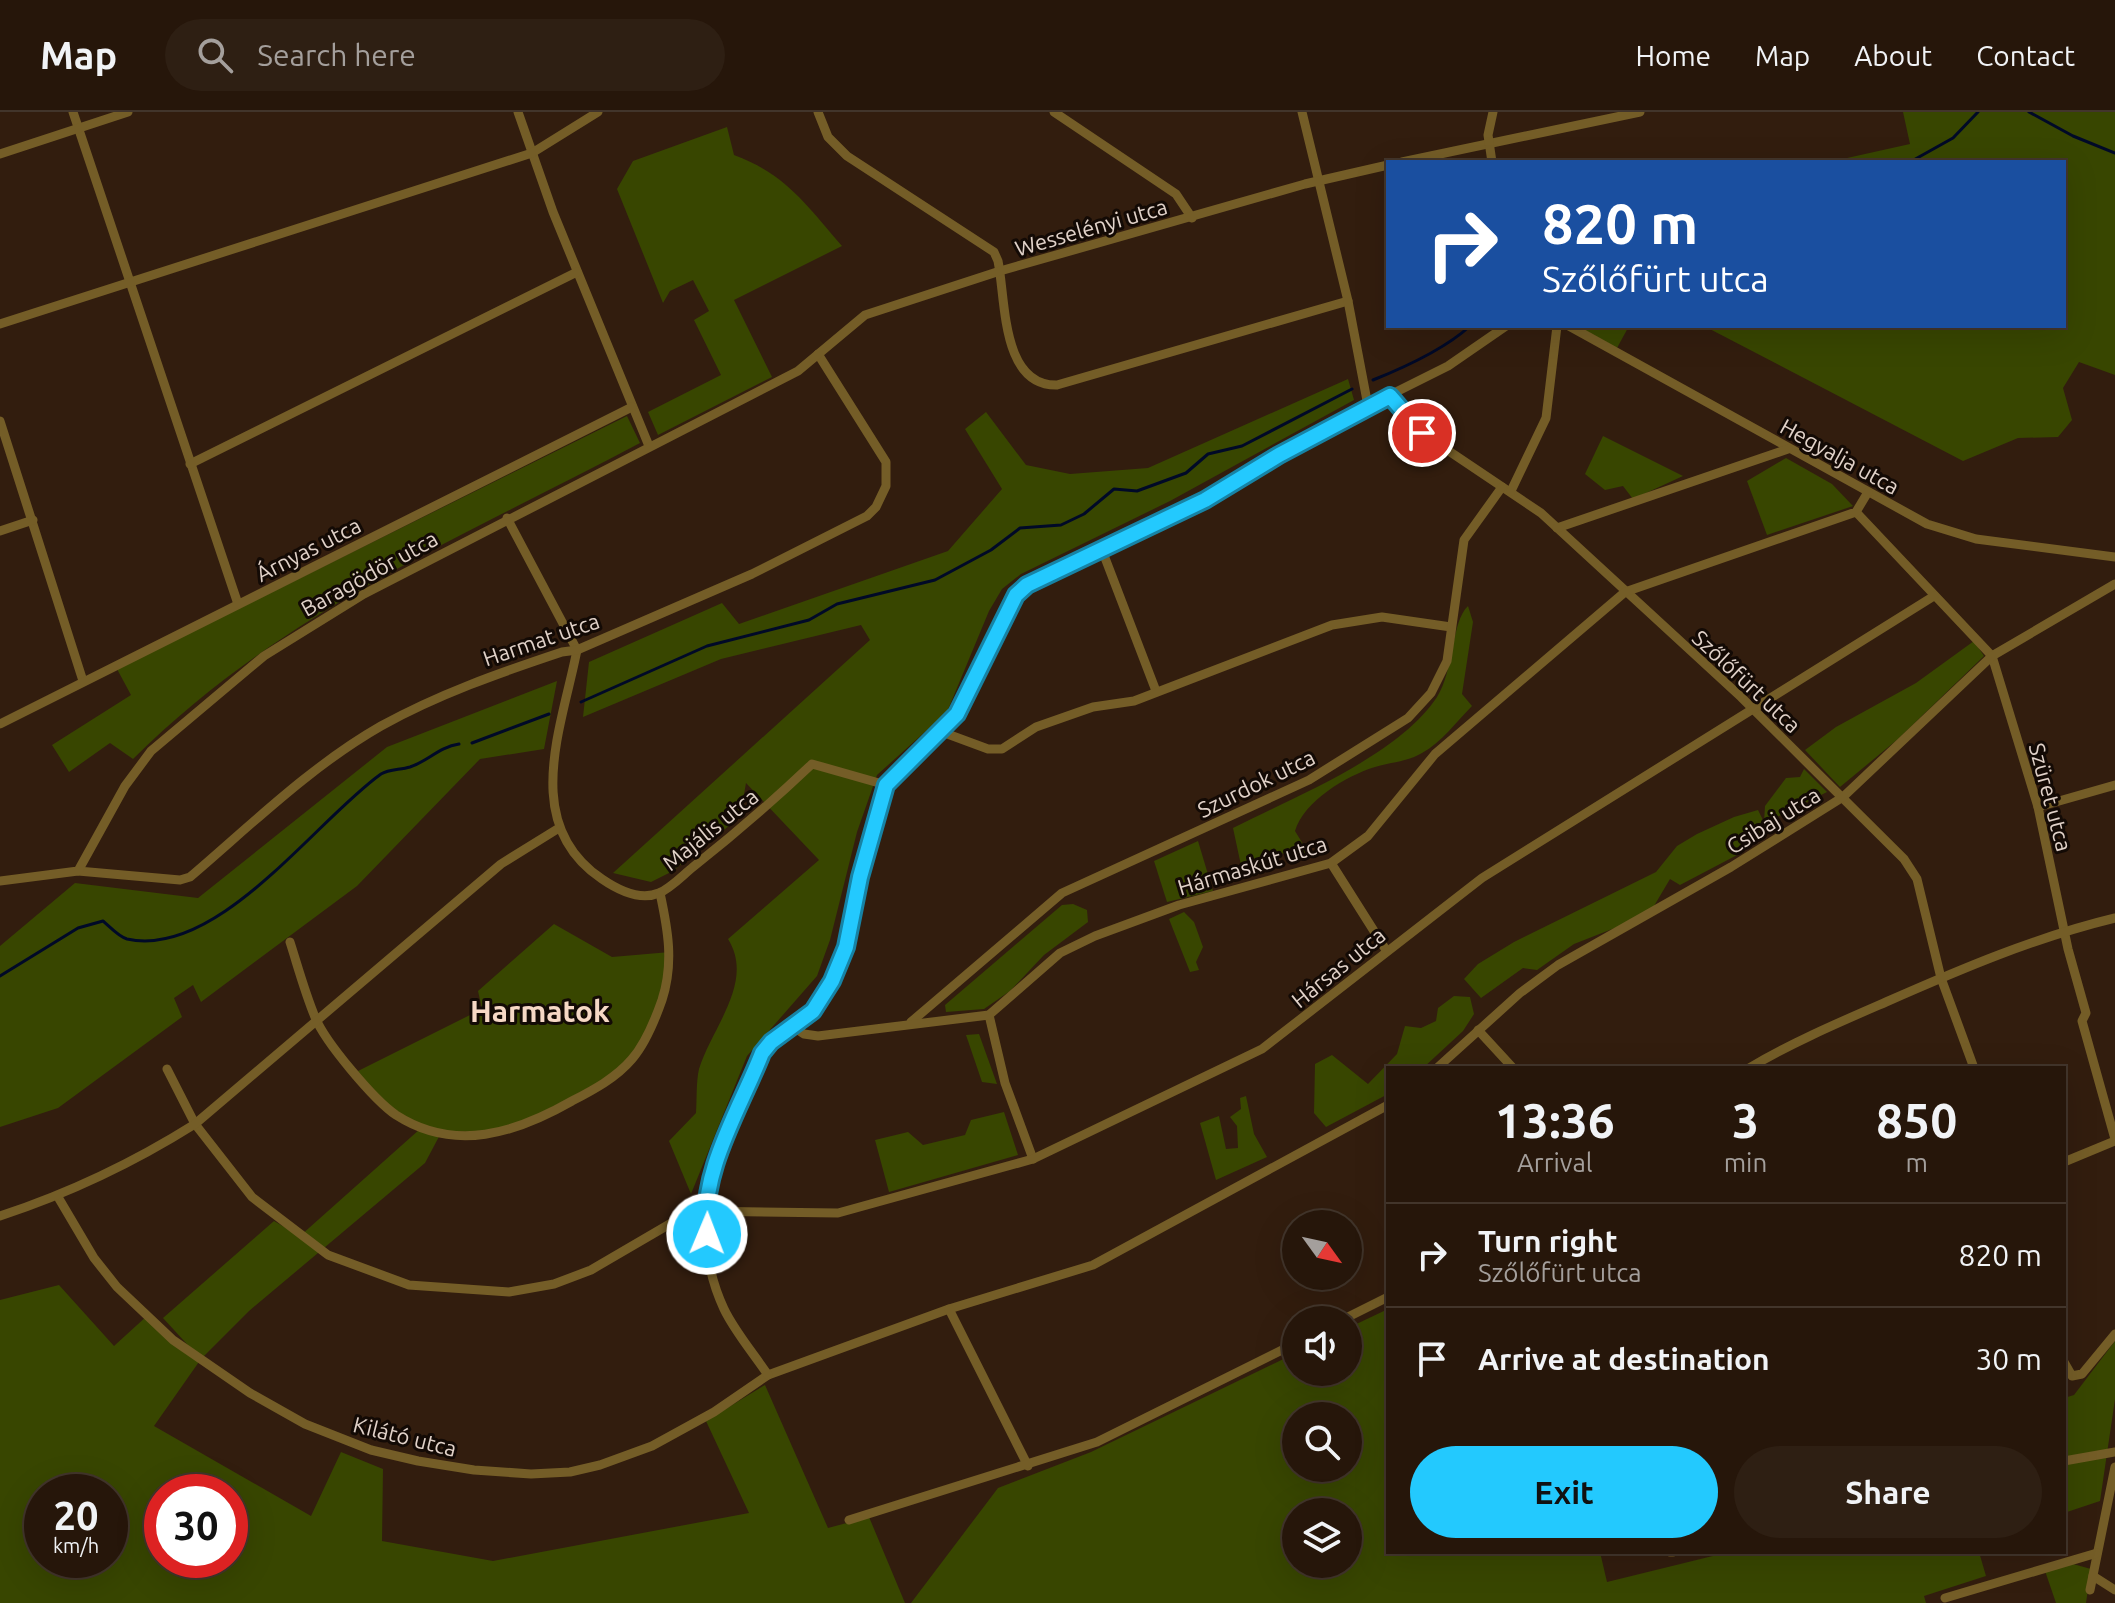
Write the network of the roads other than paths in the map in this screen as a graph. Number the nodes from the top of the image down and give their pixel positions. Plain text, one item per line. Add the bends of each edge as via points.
1 (73, 112) edge
2 (128, 112) edge
3 (518, 112) edge
4 (598, 112) edge
5 (818, 112) edge
6 (1054, 112) edge
7 (1302, 112) edge
8 (1493, 112) edge
9 (1640, 112) edge
10 (78, 128) junction
11 (1488, 144) junction
12 (532, 153) junction
13 (0, 154) edge
14 (1412, 160) edge
15 (1492, 160) edge
16 (1386, 165) edge
17 (1317, 181) junction
18 (1192, 218) junction
19 (1000, 271) junction
20 (577, 272) junction
21 (128, 284) junction
22 (1348, 301) junction
23 (0, 324) edge
24 (1503, 328) edge
25 (1557, 328) edge
26 (1573, 328) edge
27 (818, 354) junction
28 (1390, 396) junction
29 (1368, 406) junction
30 (632, 407) junction
31 (0, 421) edge
32 (649, 446) junction
33 (1788, 449) junction
34 (190, 464) junction
35 (1507, 489) junction
36 (1868, 492) junction
37 (1856, 512) junction
38 (507, 518) junction
39 (33, 520) junction
40 (1557, 528) junction
41 (0, 531) edge
42 (1102, 550) junction
43 (2115, 557) edge
44 (2115, 584) edge
45 (1625, 592) junction
46 (1934, 596) junction
47 (238, 604) junction
48 (1451, 627) junction
49 (577, 650) junction
50 (1992, 656) junction
51 (83, 681) junction
52 (1156, 691) junction
53 (1753, 709) junction
54 (0, 724) edge
55 (942, 732) junction
56 (886, 785) junction
57 (2115, 785) edge
58 (1843, 797) junction
59 (2038, 807) junction
60 (559, 828) junction
61 (1331, 863) junction
62 (78, 871) junction
63 (0, 881) edge
64 (660, 893) junction
65 (2115, 918) edge
66 (2065, 930) junction
67 (290, 942) dead end
68 (1386, 950) junction
69 (1941, 978) junction
70 (989, 1015) junction
71 (316, 1020) junction
72 (910, 1023) junction
73 (792, 1026) junction
74 (1478, 1030) junction
75 (1439, 1066) edge
76 (1511, 1066) edge
77 (1752, 1066) edge
78 (1973, 1066) edge
79 (167, 1069) dead end
80 (1386, 1106) edge
81 (195, 1124) junction
82 (2115, 1140) edge
83 (1033, 1159) junction
84 (2066, 1161) edge
85 (58, 1197) junction
86 (704, 1211) junction
87 (0, 1216) edge
88 (1386, 1298) edge
89 (949, 1309) junction
90 (1362, 1310) edge
91 (2115, 1334) edge
92 (1282, 1350) edge
93 (2066, 1368) edge
94 (768, 1375) junction
95 (2115, 1452) edge
96 (2066, 1461) edge
97 (1028, 1466) junction
98 (2115, 1467) edge
99 (849, 1520) dead end
100 (2097, 1553) junction
101 (2093, 1576) junction
102 (2090, 1590) dead end
103 (2115, 1590) edge
104 (1945, 1598) dead end

1 - 10 street
2 - 10 street
3 - 12 street
4 - 12 street
5 - 19 street via 828,137 847,156 987,246
6 - 18 street via 1176,194
7 - 17 street
8 - 11 street
9 - 11 street
10 - 13 street
10 - 21 street
11 - 14 street
11 - 15 street
12 - 20 street
12 - 21 street
16 - 17 street, Wesselényi utca
17 - 18 street, Wesselényi utca
17 - 22 street
18 - 19 street, Wesselényi utca
19 - 22 street via 1014,354 1021,369 1043,385
19 - 27 street, Wesselényi utca via 865,315
20 - 30 street
20 - 34 street
21 - 23 street
21 - 34 street
22 - 29 street
24 - 28 street via 1448,366
25 - 35 street, Szurdok utca via 1546,418
26 - 33 street, Hegyalja utca
27 - 32 street, Baragödör utca via 798,371
27 - 49 street, Harmat utca via 886,462 886,486 876,507 752,574
28 - 29 street
28 - 35 street, Szőlőfürt utca via 1422,433
29 - 42 street via 1205,500
30 - 32 street
30 - 47 street, Árnyas utca
31 - 39 street
32 - 38 street, Baragödör utca
33 - 36 street, Hegyalja utca
33 - 40 street
34 - 47 street
35 - 40 street, Szőlőfürt utca
35 - 48 street, Szurdok utca via 1464,540
36 - 37 street
36 - 43 street, Hegyalja utca via 1943,531
37 - 45 street, Hármaskút utca
37 - 46 street, Szüret utca
38 - 49 street
38 - 62 street, Baragödör utca via 352,601 264,656 216,695 151,751 125,786
39 - 41 street
39 - 51 street
40 - 45 street, Szőlőfürt utca
42 - 52 street
42 - 55 street via 1016,595 974,684
44 - 50 street, Csibaj utca
45 - 53 street, Szőlőfürt utca
45 - 61 street, Hármaskút utca via 1435,754 1368,836
46 - 50 street, Szüret utca
46 - 53 street, Hársas utca
47 - 51 street, Árnyas utca
48 - 52 street via 1382,617 1332,625
48 - 72 street, Szurdok utca via 1440,679 1408,718 1309,780 1062,893
49 - 60 street via 551,769
49 - 62 street, Harmat utca via 448,692 379,728 306,778 190,877
50 - 58 street, Csibaj utca
50 - 59 street, Szüret utca
51 - 54 street, Árnyas utca
52 - 55 street via 1065,716 1002,749
53 - 58 street, Szőlőfürt utca
53 - 68 street, Hársas utca via 1482,878
55 - 56 street
56 - 64 street, Majális utca via 812,764 754,819
56 - 73 street via 846,947 813,1011
57 - 59 street
58 - 69 street, Szőlőfürt utca via 1917,879
58 - 74 street, Csibaj utca via 1558,965
59 - 66 street, Szüret utca
60 - 64 street, Majális utca via 596,875 614,887 629,893
60 - 71 street via 501,864
61 - 68 street
61 - 70 street, Hármaskút utca via 1179,905 1095,936 1060,953
62 - 63 street
64 - 71 street via 668,925 666,980 658,1010 632,1059 597,1088 505,1133 455,1136 421,1128 395,1114 354,1073
65 - 66 street
66 - 69 street
66 - 82 street, Szüret utca via 2086,1013 2082,1021
67 - 71 street
68 - 83 street, Hársas utca via 1262,1049
69 - 77 street via 1785,1046
69 - 78 street, Szőlőfürt utca
70 - 72 street
70 - 83 street via 1005,1083
71 - 81 street
72 - 73 street via 818,1036
73 - 86 street via 762,1053
74 - 75 street, Csibaj utca
74 - 76 street
79 - 81 street
80 - 89 street via 1093,1265
81 - 85 street
81 - 86 street via 252,1197 300,1236 328,1255 409,1285 509,1292 554,1284 591,1270 692,1211
82 - 84 street
83 - 86 street, Hársas utca via 838,1213
85 - 87 street
85 - 94 street, Kilátó utca via 117,1287 173,1340 291,1416 371,1450 474,1470 570,1472 652,1446
86 - 94 street via 714,1283 725,1312
88 - 90 street
89 - 94 street
89 - 97 street
91 - 93 street via 2082,1374 2076,1377
92 - 97 street via 1097,1442
95 - 96 street
97 - 99 street
98 - 100 street
100 - 101 street
100 - 104 street
101 - 102 street
101 - 103 street

